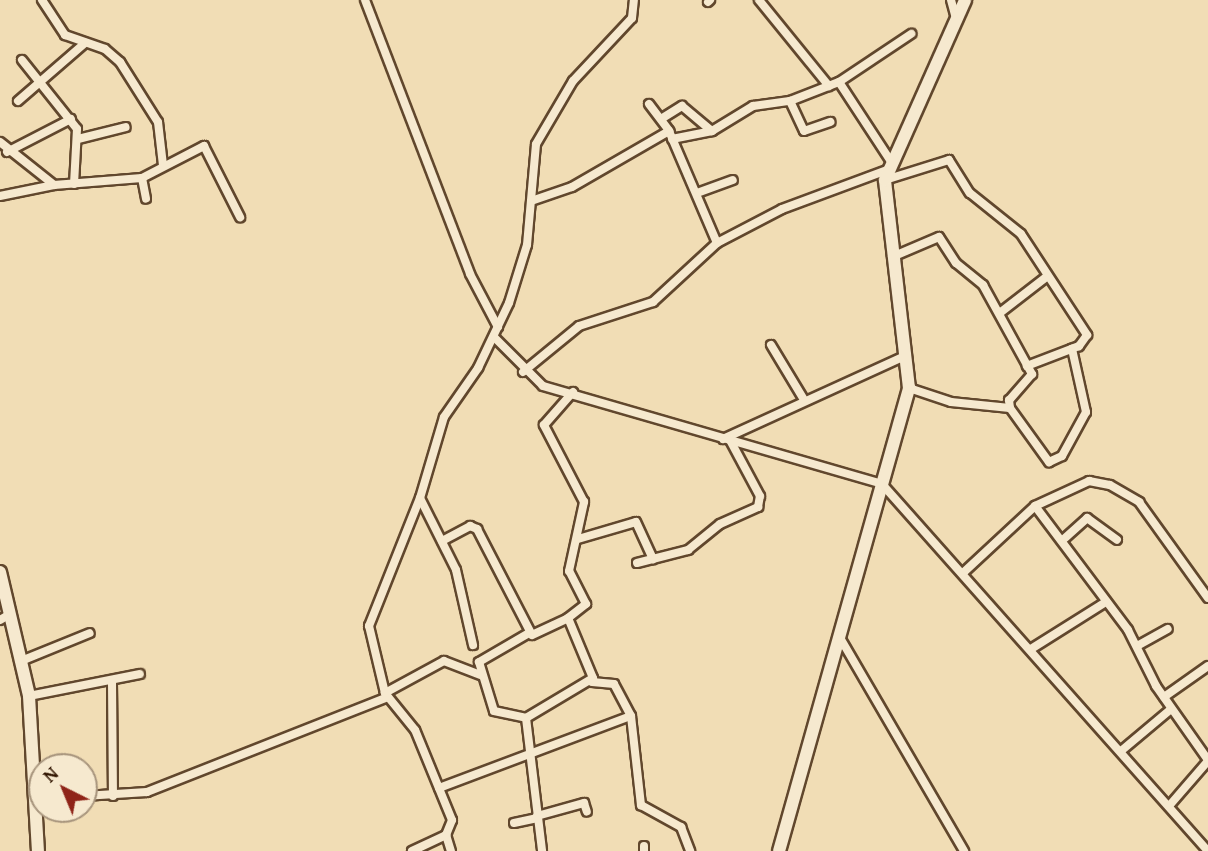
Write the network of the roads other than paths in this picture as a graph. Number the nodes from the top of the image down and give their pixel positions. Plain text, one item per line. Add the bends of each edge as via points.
1 (42, 0) edge
2 (365, 0) edge
3 (634, 0) edge
4 (759, 0) edge
5 (951, 0) edge
6 (965, 0) edge
7 (956, 19) junction
8 (911, 34) dead end
9 (85, 43) junction
10 (22, 60) dead end
11 (839, 82) junction
12 (41, 83) junction
13 (829, 86) junction
14 (18, 101) dead end
15 (790, 101) junction
16 (649, 104) dead end
17 (71, 119) junction
18 (661, 119) junction
19 (830, 122) dead end
20 (126, 127) dead end
21 (712, 131) junction
22 (670, 135) junction
23 (78, 139) junction
24 (0, 142) edge
25 (7, 152) junction
26 (163, 165) junction
27 (887, 170) junction
28 (142, 178) junction
29 (733, 180) dead end
30 (74, 184) junction
31 (54, 185) junction
32 (697, 193) junction
33 (0, 196) edge
34 (146, 199) dead end
35 (534, 200) junction
36 (240, 218) dead end
37 (717, 243) junction
38 (891, 258) junction
39 (1045, 278) junction
40 (1001, 312) junction
41 (498, 327) junction
42 (494, 337) junction
43 (771, 345) dead end
44 (1072, 349) junction
45 (907, 355) junction
46 (1027, 366) junction
47 (523, 372) junction
48 (909, 388) junction
49 (573, 392) junction
50 (803, 398) junction
51 (1010, 408) junction
52 (727, 439) junction
53 (882, 484) junction
54 (420, 498) junction
55 (1035, 506) junction
56 (1065, 538) junction
57 (578, 539) junction
58 (1117, 540) dead end
59 (442, 541) junction
60 (653, 559) junction
61 (637, 563) dead end
62 (0, 572) edge
63 (964, 572) junction
64 (1208, 598) edge
65 (1106, 602) junction
66 (5, 617) edge
67 (568, 618) junction
68 (1168, 629) dead end
69 (90, 633) dead end
70 (529, 633) junction
71 (839, 636) junction
72 (473, 645) dead end
73 (1137, 646) junction
74 (1031, 649) junction
75 (22, 661) junction
76 (1208, 666) edge
77 (140, 674) dead end
78 (480, 675) junction
79 (592, 682) junction
80 (112, 683) junction
81 (386, 695) junction
82 (29, 696) junction
83 (1164, 697) junction
84 (1171, 709) junction
85 (631, 716) junction
86 (526, 718) junction
87 (1121, 751) junction
88 (531, 752) junction
89 (35, 753) edge
90 (1208, 761) edge
91 (439, 788) junction
92 (98, 796) edge
93 (113, 796) junction
94 (1169, 806) junction
95 (587, 812) dead end
96 (537, 817) junction
97 (38, 823) edge
98 (514, 823) dead end
99 (446, 835) junction
100 (1208, 836) edge
101 (1200, 842) junction
102 (38, 851) edge
103 (412, 851) edge
104 (451, 851) edge
105 (542, 851) edge
106 (690, 851) edge
107 (779, 851) edge
108 (964, 851) edge
109 (1208, 851) edge

1 - 9 street via 60,30
2 - 41 street via 470,274
3 - 35 street via 632,18 573,81 542,132 533,157
4 - 13 street
5 - 7 street
6 - 7 street
7 - 27 street
8 - 11 street
9 - 12 street
9 - 26 street via 110,52 149,103
10 - 12 street
11 - 13 street
11 - 27 street
12 - 14 street
12 - 17 street
13 - 15 street
15 - 19 street via 804,131
15 - 21 street via 753,106
16 - 18 street
17 - 23 street
17 - 25 street
18 - 21 street via 682,106
18 - 22 street
20 - 23 street
21 - 22 street
22 - 32 street
22 - 35 street via 572,187
23 - 30 street
24 - 25 street
25 - 31 street
26 - 28 street
26 - 36 street via 204,146
27 - 37 street via 782,209
27 - 38 street
27 - 39 street via 951,162 965,188 1021,234
28 - 30 street
28 - 34 street
29 - 32 street
30 - 31 street
31 - 33 street
32 - 37 street
35 - 41 street via 527,245
37 - 47 street via 653,302 579,326
38 - 40 street via 939,237
38 - 45 street
39 - 40 street
39 - 44 street via 1086,331
40 - 46 street
41 - 42 street
42 - 47 street
42 - 54 street via 444,417
43 - 50 street
44 - 46 street
44 - 51 street via 1086,412 1062,456 1045,460
45 - 48 street
45 - 50 street
46 - 51 street via 1031,379 1009,400
47 - 49 street via 543,386
48 - 51 street via 951,402
48 - 53 street
49 - 52 street
49 - 57 street via 544,425 584,502
50 - 52 street
52 - 53 street
52 - 60 street via 760,504 688,550
53 - 63 street
53 - 71 street
54 - 59 street
54 - 81 street via 369,626
55 - 56 street
55 - 63 street
55 - 64 street via 1089,481 1126,492
56 - 58 street via 1087,518
56 - 65 street
57 - 60 street via 636,522
57 - 67 street via 569,571 586,604
59 - 70 street via 470,526 477,529
59 - 72 street via 462,587 463,619
60 - 61 street
62 - 66 street
63 - 74 street
65 - 73 street
65 - 74 street
66 - 75 street
67 - 70 street via 540,635
67 - 79 street
68 - 73 street
69 - 75 street
70 - 78 street via 482,655
71 - 107 street
71 - 108 street
73 - 83 street
74 - 87 street
75 - 82 street
76 - 83 street
77 - 80 street
78 - 81 street via 444,661
78 - 86 street via 494,711
79 - 85 street via 614,684
79 - 86 street
80 - 82 street
80 - 93 street
81 - 91 street via 407,715
81 - 93 street via 146,792
82 - 89 street
83 - 84 street
84 - 87 street
84 - 90 street
85 - 88 street
85 - 106 street via 641,805 681,827
86 - 88 street
87 - 94 street
88 - 91 street
88 - 96 street
90 - 94 street
91 - 99 street via 452,820
92 - 93 street
94 - 101 street
95 - 96 street via 584,803
96 - 98 street
96 - 105 street
97 - 102 street
99 - 103 street
99 - 104 street
100 - 101 street
101 - 109 street

